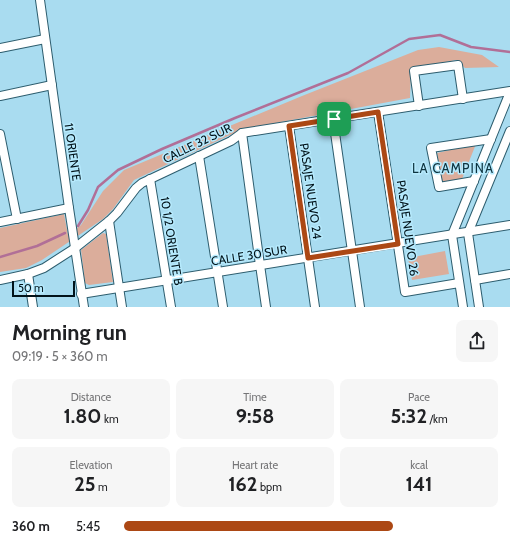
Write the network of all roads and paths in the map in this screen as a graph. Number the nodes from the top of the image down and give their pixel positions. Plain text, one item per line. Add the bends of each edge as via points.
1 (40, 0) edge
2 (45, 39) junction
3 (0, 48) edge
4 (52, 85) junction
5 (510, 92) edge
6 (0, 96) edge
7 (463, 99) junction
8 (419, 106) junction
9 (378, 112) junction
10 (334, 119) junction
11 (289, 126) junction
12 (242, 133) junction
13 (0, 134) edge
14 (509, 136) edge
15 (491, 139) junction
16 (199, 156) junction
17 (150, 179) junction
18 (474, 181) junction
19 (69, 208) junction
20 (17, 218) junction
21 (109, 221) junction
22 (0, 222) edge
23 (510, 225) edge
24 (468, 232) junction
25 (452, 235) junction
26 (398, 244) junction
27 (75, 248) junction
28 (352, 251) junction
29 (308, 258) junction
30 (260, 265) junction
31 (218, 272) junction
32 (28, 274) junction
33 (510, 274) edge
34 (0, 280) edge
35 (166, 280) junction
36 (475, 280) junction
37 (460, 282) junction
38 (119, 288) junction
39 (82, 294) junction
40 (33, 307) edge
41 (84, 307) edge
42 (122, 307) edge
43 (171, 307) edge
44 (223, 307) edge
45 (266, 307) edge
46 (315, 307) edge
47 (360, 307) edge
48 (463, 307) edge
49 (479, 307) edge

1 - 2 street, 11 ORIENTE
2 - 3 street
2 - 4 street, 11 ORIENTE
4 - 6 street
4 - 19 street, 11 ORIENTE
5 - 7 street, CALLE 32 SUR
5 - 15 street
7 - 8 street, CALLE 32 SUR
7 - 8 street via 458,65 414,71
8 - 9 street, CALLE 32 SUR
9 - 10 street, CALLE 32 SUR
9 - 26 street, PASAJE NUEVO 26
10 - 11 street, CALLE 32 SUR
10 - 28 street
11 - 12 street, CALLE 32 SUR
11 - 29 street, PASAJE NUEVO 24
12 - 16 street, CALLE 32 SUR
12 - 30 street
13 - 20 street
14 - 24 street
15 - 18 street
15 - 18 street via 431,148 439,187
16 - 17 street, CALLE 32 SUR
16 - 31 street
17 - 21 street, CALLE 32 SUR via 136,188
17 - 35 street, 10 1/2 ORIENTE B
18 - 25 street
19 - 20 street
19 - 27 street, 11 ORIENTE
20 - 22 street
21 - 27 street, CALLE 32 SUR
21 - 38 street
23 - 24 street, CALLE 30 SUR
24 - 25 street, CALLE 30 SUR
24 - 36 street
25 - 26 street, CALLE 30 SUR
25 - 37 street
26 - 28 street, CALLE 30 SUR
26 - 37 street, PASAJE NUEVO 26 via 405,292
27 - 32 street, CALLE 32 SUR via 44,268
27 - 39 street, 11 ORIENTE
28 - 29 street, CALLE 30 SUR
28 - 47 street
29 - 30 street, CALLE 30 SUR
29 - 46 street, PASAJE NUEVO 24
30 - 31 street, CALLE 30 SUR
30 - 45 street
31 - 35 street, CALLE 30 SUR
31 - 44 street
32 - 34 street, CALLE 32 SUR
32 - 40 street
33 - 36 street
35 - 38 street, CALLE 30 SUR
35 - 43 street, 10 1/2 ORIENTE B
36 - 49 street
37 - 48 street
38 - 39 street, CALLE 30 SUR
38 - 42 street
39 - 41 street, 11 ORIENTE

